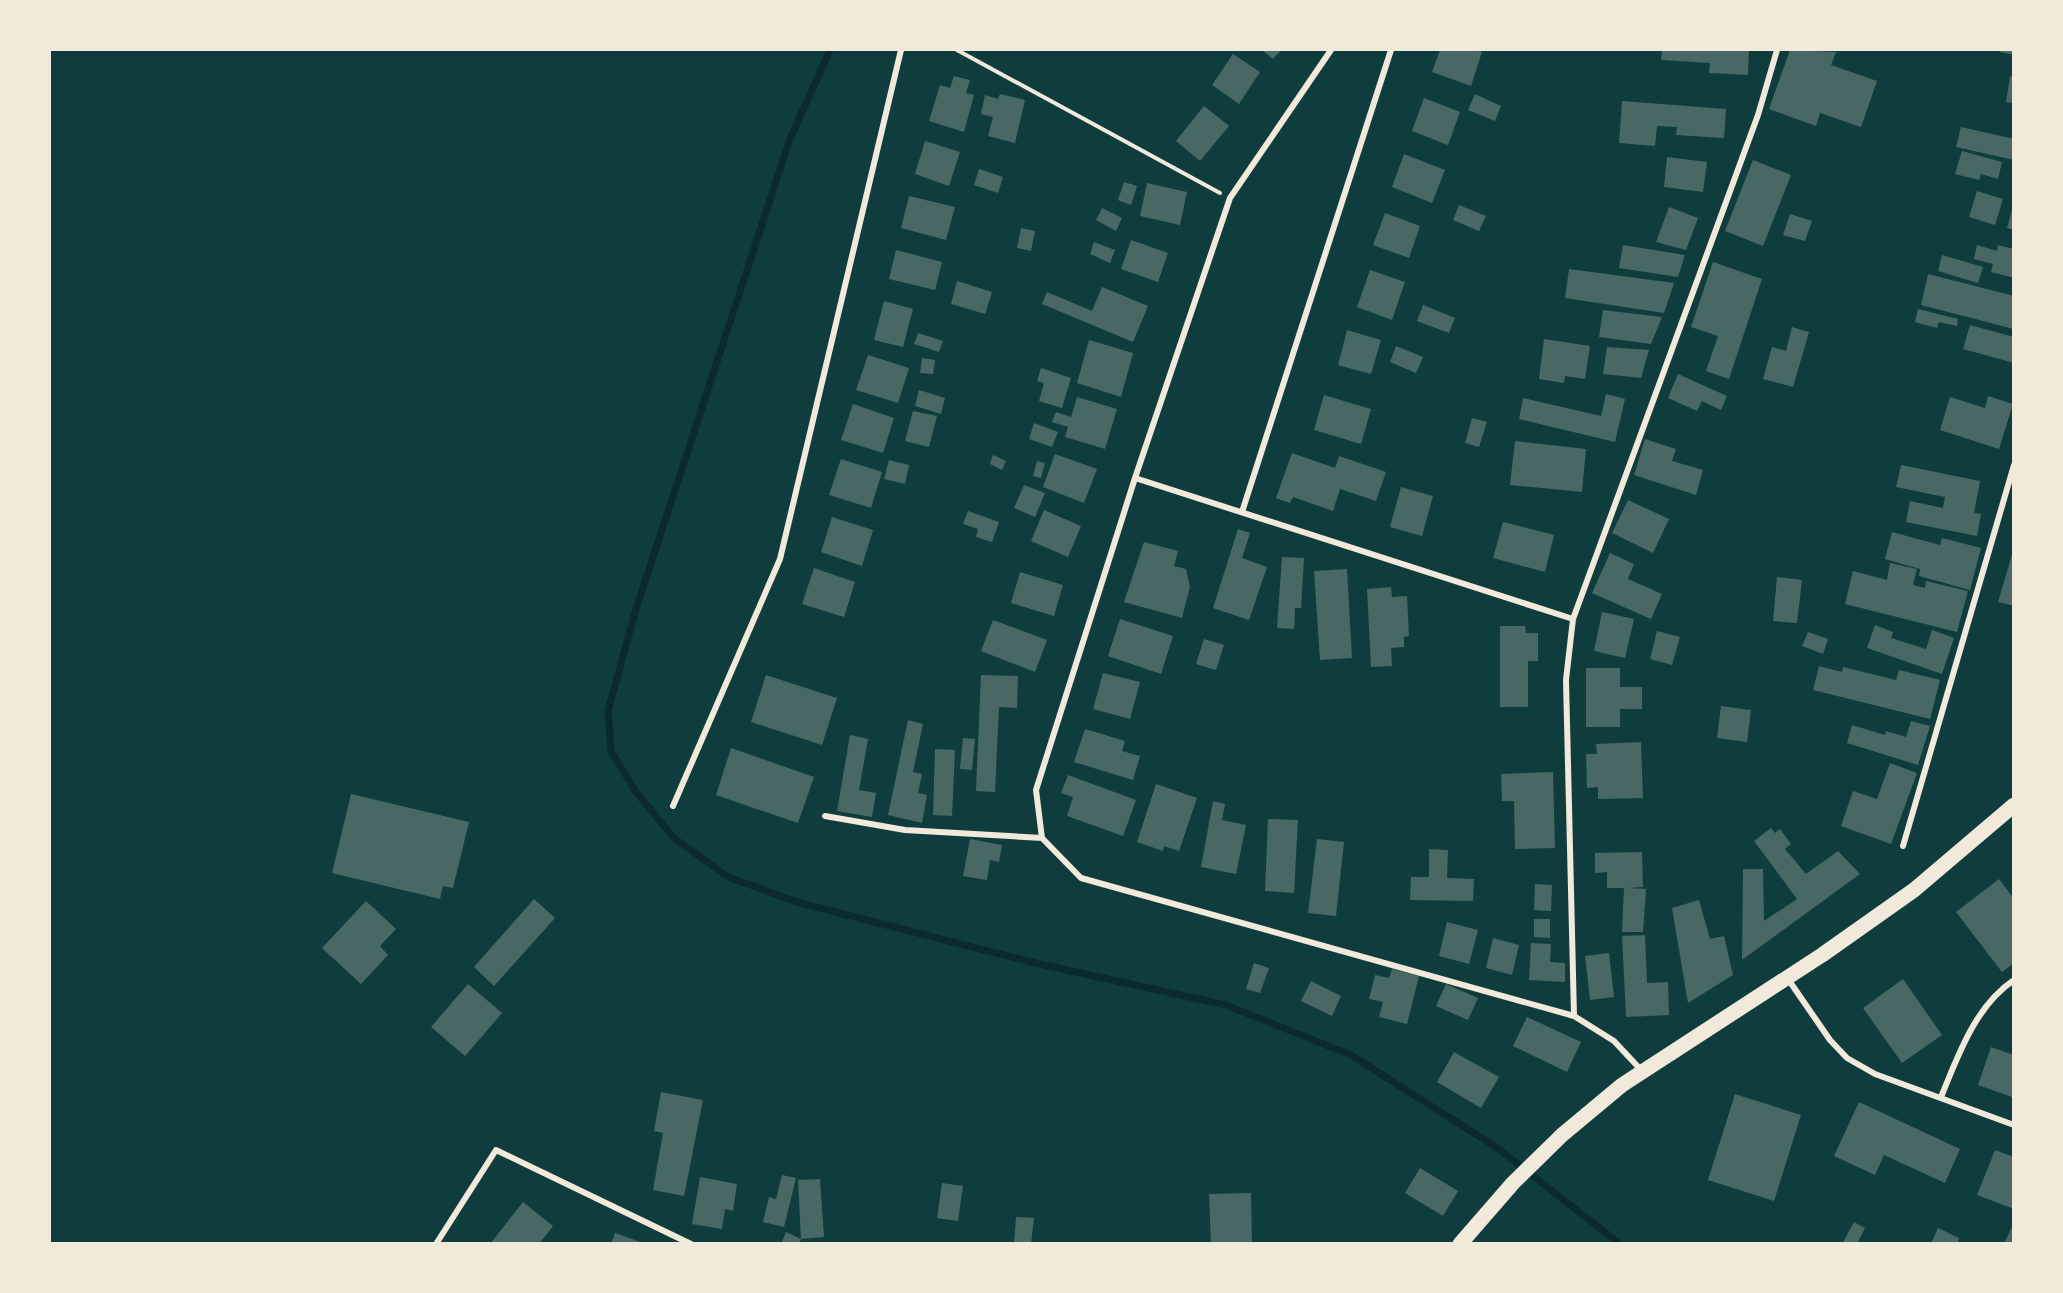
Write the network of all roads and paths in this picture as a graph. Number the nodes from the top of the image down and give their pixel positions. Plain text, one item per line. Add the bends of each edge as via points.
1 (901, 50) edge
2 (957, 50) edge
3 (1331, 50) edge
4 (1391, 50) edge
5 (1777, 50) edge
6 (1230, 198) junction
7 (2013, 465) edge
8 (1135, 477) junction
9 (1242, 512) junction
10 (1573, 619) junction
11 (2013, 805) edge
12 (673, 806) dead end
13 (825, 816) dead end
14 (1042, 838) junction
15 (1903, 846) dead end
16 (1787, 979) junction
17 (2013, 980) edge
18 (1574, 1016) junction
19 (1642, 1071) junction
20 (1941, 1097) junction
21 (2013, 1125) edge
22 (436, 1244) edge
23 (690, 1244) edge
24 (1460, 1244) edge

1 - 12 street via 780,558
2 - 6 path
3 - 6 street
4 - 9 street
5 - 10 street via 1758,115
6 - 8 street
7 - 15 street
8 - 9 street
8 - 14 street via 1036,790
9 - 10 street
10 - 18 street via 1566,680
11 - 16 main road via 1914,890
13 - 14 street via 905,830
14 - 18 street via 1081,878
16 - 19 main road
16 - 20 street via 1847,1058 1875,1074
17 - 20 street via 2000,989 1967,1035
18 - 19 street via 1614,1041
19 - 24 main road via 1538,1158
20 - 21 street
22 - 23 street via 496,1150

